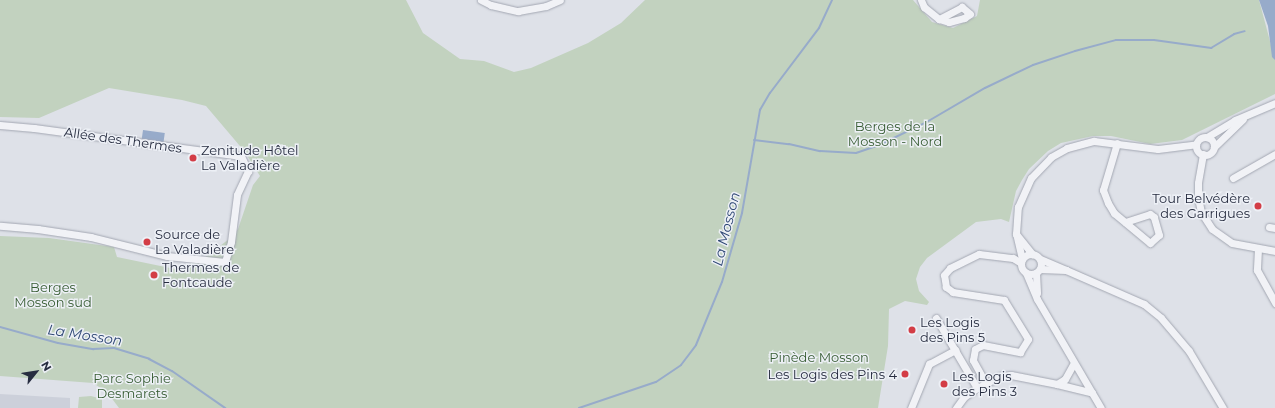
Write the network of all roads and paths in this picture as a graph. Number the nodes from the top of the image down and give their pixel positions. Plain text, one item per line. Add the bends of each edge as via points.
1 (481, 0) edge
2 (560, 0) edge
3 (921, 0) edge
4 (939, 19) dead end
5 (1275, 103) edge
6 (1246, 116) junction
7 (0, 125) edge
8 (1207, 137) junction
9 (1118, 143) junction
10 (1196, 144) junction
11 (1214, 147) junction
12 (1203, 154) junction
13 (1275, 154) edge
14 (1232, 178) dead end
15 (1125, 222) junction
16 (0, 226) edge
17 (1016, 234) junction
18 (1016, 243) junction
19 (1258, 249) junction
20 (1275, 251) edge
21 (1032, 254) junction
22 (1006, 257) junction
23 (1040, 260) junction
24 (1022, 261) junction
25 (1066, 270) junction
26 (1038, 271) junction
27 (1026, 273) junction
28 (1038, 299) junction
29 (1275, 303) edge
30 (936, 318) dead end
31 (955, 350) junction
32 (1074, 362) junction
33 (985, 382) junction
34 (1056, 384) junction
35 (976, 388) junction
36 (1092, 393) junction
37 (911, 408) edge
38 (956, 408) edge
39 (1101, 408) edge
40 (1222, 408) edge

1 - 2 street via 518,11 546,6
3 - 4 street via 924,7
5 - 6 street
6 - 8 street
6 - 11 street
7 - 16 street, Allée des Thermes via 242,156 248,171 237,195 231,242 225,262 167,256 91,237
8 - 10 street via 1201,137
8 - 11 street via 1212,139
9 - 10 street via 1164,149
9 - 15 street via 1103,190 1114,213
9 - 17 street via 1094,141 1051,156 1040,166 1022,192 1015,216
10 - 12 street via 1197,150
11 - 12 street via 1210,153
12 - 19 street via 1198,183 1201,212 1212,229 1221,237 1232,244
13 - 14 street
15 - 15 street via 1150,214 1154,217 1159,235 1150,243
17 - 18 street
17 - 21 street
18 - 22 street
18 - 24 street
19 - 20 street
19 - 29 street via 1257,270
21 - 23 street
21 - 24 street
22 - 24 street
22 - 33 street via 977,254 950,268 943,279 946,287 953,292 1004,300 1028,339 1020,352 983,345 975,349 973,360
23 - 25 street
23 - 26 street
24 - 27 street
25 - 26 street
25 - 40 street via 1144,304 1161,318 1189,351
26 - 27 street
26 - 28 street
27 - 28 street
28 - 32 street
30 - 31 street
31 - 35 street
31 - 37 street via 929,364
32 - 34 street via 1065,379
32 - 36 street
33 - 34 street via 1011,375
33 - 35 street
34 - 36 street
35 - 38 street via 964,397
36 - 39 street

